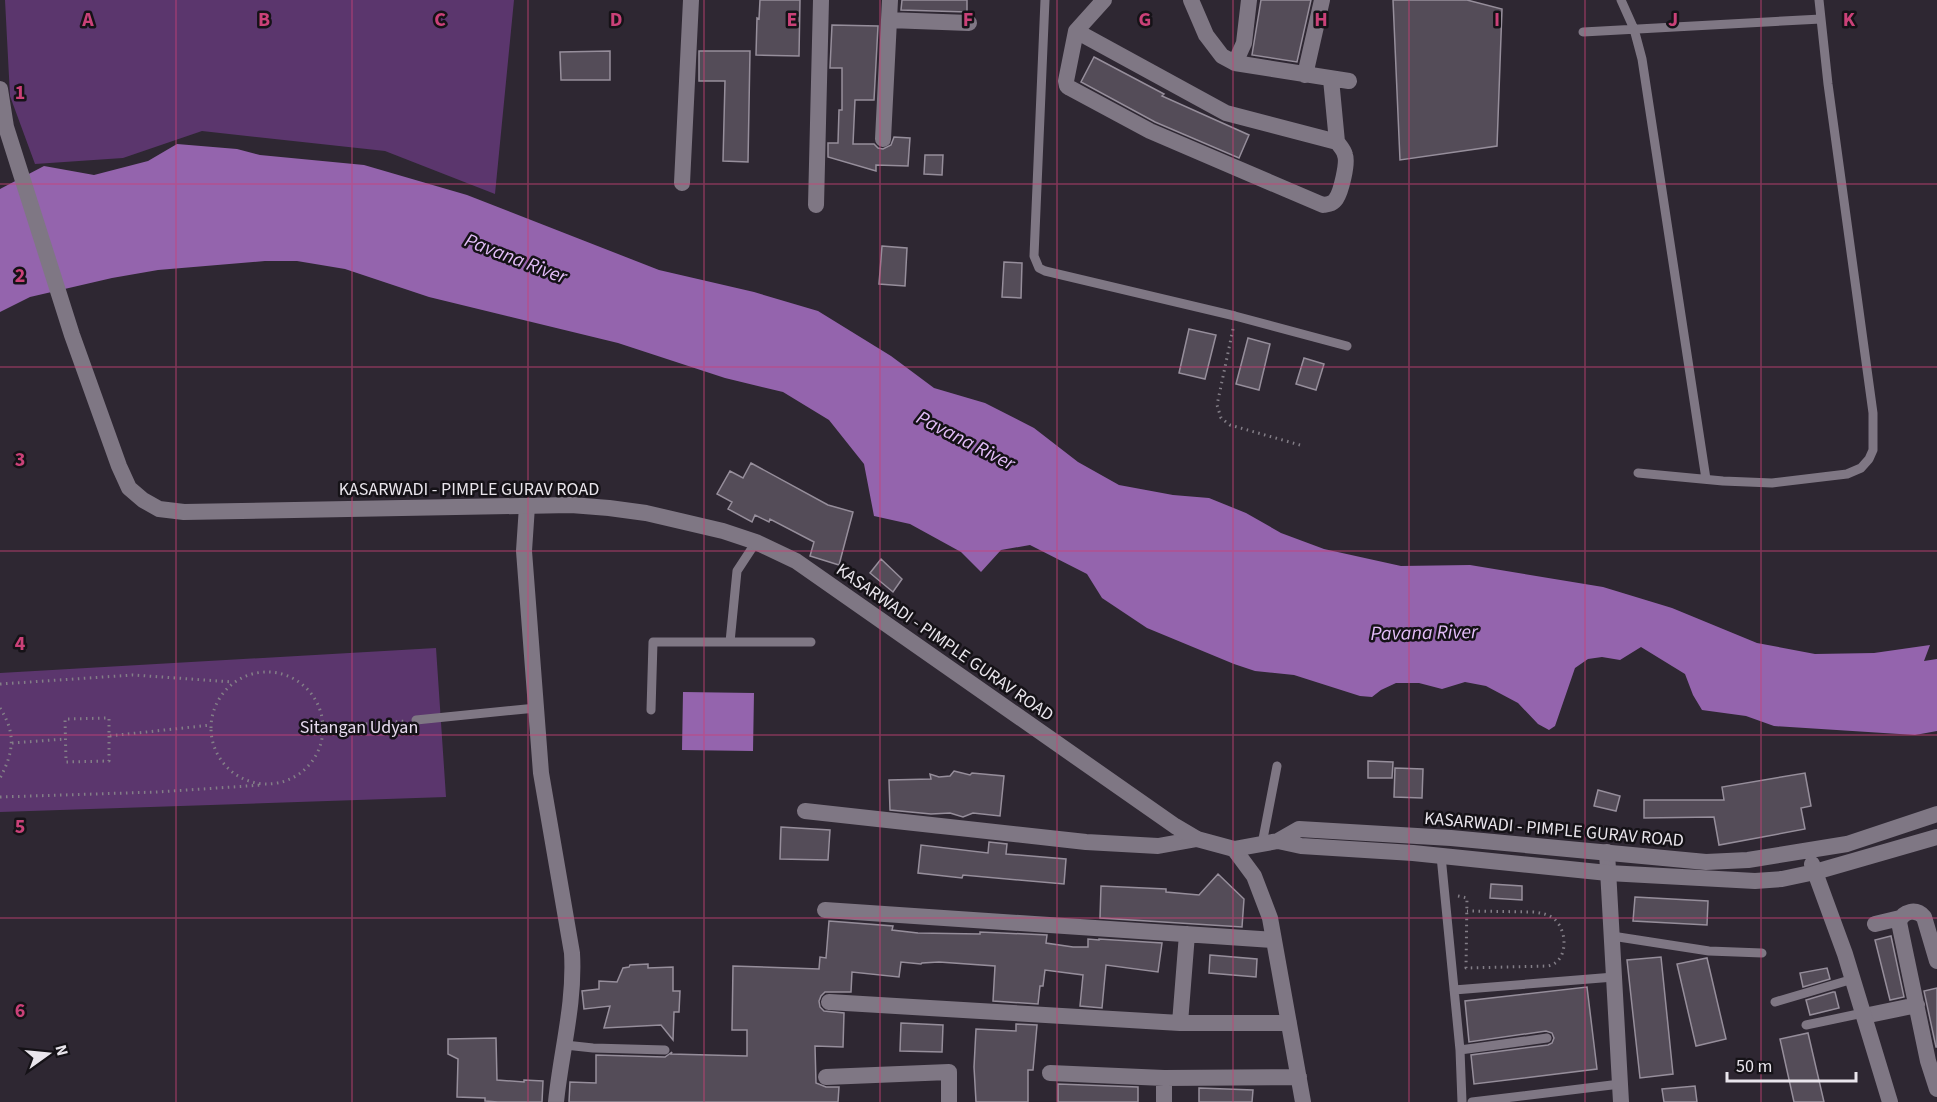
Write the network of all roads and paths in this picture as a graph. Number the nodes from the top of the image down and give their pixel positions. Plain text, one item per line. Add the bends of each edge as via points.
1 (691, 0) edge
2 (821, 0) edge
3 (890, 0) edge
4 (1046, 0) edge
5 (1104, 0) edge
6 (1191, 0) edge
7 (1249, 0) edge
8 (1322, 0) edge
9 (1621, 0) edge
10 (1819, 0) edge
11 (1821, 19) junction
12 (889, 20) junction
13 (969, 23) dead end
14 (1634, 29) junction
15 (1076, 31) junction
16 (1583, 32) dead end
17 (1235, 63) junction
18 (1305, 75) junction
19 (1332, 79) junction
20 (1349, 81) dead end
21 (0, 89) edge
22 (883, 139) dead end
23 (1337, 142) junction
24 (682, 183) dead end
25 (816, 205) dead end
26 (1236, 316) junction
27 (1347, 345) dead end
28 (1300, 445) dead end
29 (1638, 473) dead end
30 (1706, 479) junction
31 (527, 506) junction
32 (756, 542) junction
33 (730, 642) junction
34 (811, 642) dead end
35 (235, 682) junction
36 (0, 684) edge
37 (0, 708) edge
38 (536, 708) junction
39 (651, 710) dead end
40 (417, 720) joint
41 (211, 725) junction
42 (324, 728) junction
43 (109, 736) junction
44 (65, 739) junction
45 (12, 743) junction
46 (1278, 766) dead end
47 (0, 778) edge
48 (267, 785) junction
49 (0, 797) edge
50 (804, 811) dead end
51 (1937, 814) edge
52 (1937, 837) edge
53 (1197, 839) junction
54 (1270, 842) junction
55 (1234, 849) junction
56 (1808, 851) junction
57 (1607, 852) junction
58 (1441, 856) junction
59 (1815, 872) junction
60 (1608, 873) junction
61 (1445, 893) junction
62 (825, 910) dead end
63 (1467, 911) junction
64 (1900, 918) junction
65 (1875, 924) dead end
66 (1186, 934) junction
67 (1612, 936) junction
68 (1274, 940) junction
69 (1762, 953) dead end
70 (1937, 961) edge
71 (1614, 977) junction
72 (1853, 980) junction
73 (1454, 990) junction
74 (830, 1002) dead end
75 (1775, 1002) dead end
76 (1917, 1005) junction
77 (1864, 1015) junction
78 (1180, 1023) junction
79 (1289, 1023) junction
80 (1806, 1025) dead end
81 (1547, 1038) dead end
82 (565, 1045) junction
83 (665, 1050) dead end
84 (1460, 1050) junction
85 (1050, 1073) dead end
86 (826, 1077) dead end
87 (1299, 1077) junction
88 (1164, 1078) junction
89 (1620, 1084) junction
90 (1937, 1089) edge
91 (556, 1102) edge
92 (949, 1102) edge
93 (1164, 1102) edge
94 (1303, 1102) edge
95 (1462, 1102) edge
96 (1472, 1102) edge
97 (1621, 1102) edge
98 (1890, 1102) edge

1 - 24 street
2 - 25 street
3 - 12 street
4 - 26 lane via 1035,262 1045,271
5 - 15 street
6 - 17 street via 1206,35 1222,56
7 - 17 street via 1244,43
8 - 18 street
9 - 14 lane
10 - 11 lane
11 - 14 lane
11 - 30 lane via 1873,413 1873,450 1861,468 1847,474 1772,483
12 - 13 street
12 - 22 street
14 - 16 lane
14 - 30 lane via 1642,59
15 - 23 street via 1226,113
15 - 23 street via 1067,86 1150,131 1323,205 1336,200 1341,189 1346,159
17 - 18 street
18 - 19 street
19 - 20 street
19 - 23 street
21 - 31 street, KASARWADI - PIMPLE GURAV ROAD via 6,127 72,334 119,466 129,488 143,500 159,509 184,512
26 - 27 lane
26 - 28 path via 1217,405 1221,418 1230,425
29 - 30 lane
31 - 32 street, KASARWADI - PIMPLE GURAV ROAD via 571,505 646,513
31 - 38 street via 524,551
32 - 33 lane via 737,571
32 - 53 street, KASARWADI - PIMPLE GURAV ROAD via 796,561
33 - 34 lane
33 - 39 lane via 653,642
35 - 36 path via 133,675
35 - 41 path via 215,707
35 - 42 path via 259,672 278,672 296,679 320,708
37 - 45 path
38 - 40 lane
38 - 82 street via 541,773 572,953
40 - 42 path
41 - 43 path
41 - 48 path via 221,760 234,774
42 - 48 path via 321,745 301,774
43 - 44 path via 109,718 65,719
43 - 44 path via 109,761 66,762
44 - 45 path
45 - 47 path via 9,762
46 - 54 lane
48 - 49 path
50 - 53 street via 1086,842 1158,846
51 - 56 street, KASARWADI - PIMPLE GURAV ROAD via 1847,844
52 - 59 street, KASARWADI - PIMPLE GURAV ROAD
53 - 55 street, KASARWADI - PIMPLE GURAV ROAD
54 - 55 street, KASARWADI - PIMPLE GURAV ROAD
54 - 57 street, KASARWADI - PIMPLE GURAV ROAD via 1299,830
54 - 58 street, KASARWADI - PIMPLE GURAV ROAD
55 - 68 street via 1254,876 1266,903
56 - 57 street, KASARWADI - PIMPLE GURAV ROAD via 1748,860 1706,861
56 - 59 street
57 - 60 street
58 - 60 street, KASARWADI - PIMPLE GURAV ROAD
58 - 61 lane
59 - 60 street, KASARWADI - PIMPLE GURAV ROAD via 1755,881
59 - 72 street
60 - 67 street
61 - 63 path via 1467,898
61 - 73 lane
62 - 66 street
63 - 63 path via 1467,968 1548,966 1561,958 1562,930 1552,917 1534,912
64 - 65 street
64 - 70 street via 1912,911 1922,914
64 - 76 street
66 - 68 street
66 - 78 street
67 - 69 lane via 1709,951
67 - 71 street
68 - 79 street
71 - 73 lane
71 - 89 street
72 - 75 lane
72 - 77 street
73 - 84 lane
74 - 78 street
76 - 77 street
76 - 90 street
77 - 80 lane
77 - 98 street
78 - 79 street
79 - 87 street
81 - 84 lane
82 - 83 lane
82 - 91 street
84 - 95 lane
85 - 88 street
86 - 92 street via 949,1072
87 - 88 street
87 - 94 street
88 - 93 street
89 - 96 lane
89 - 97 street

